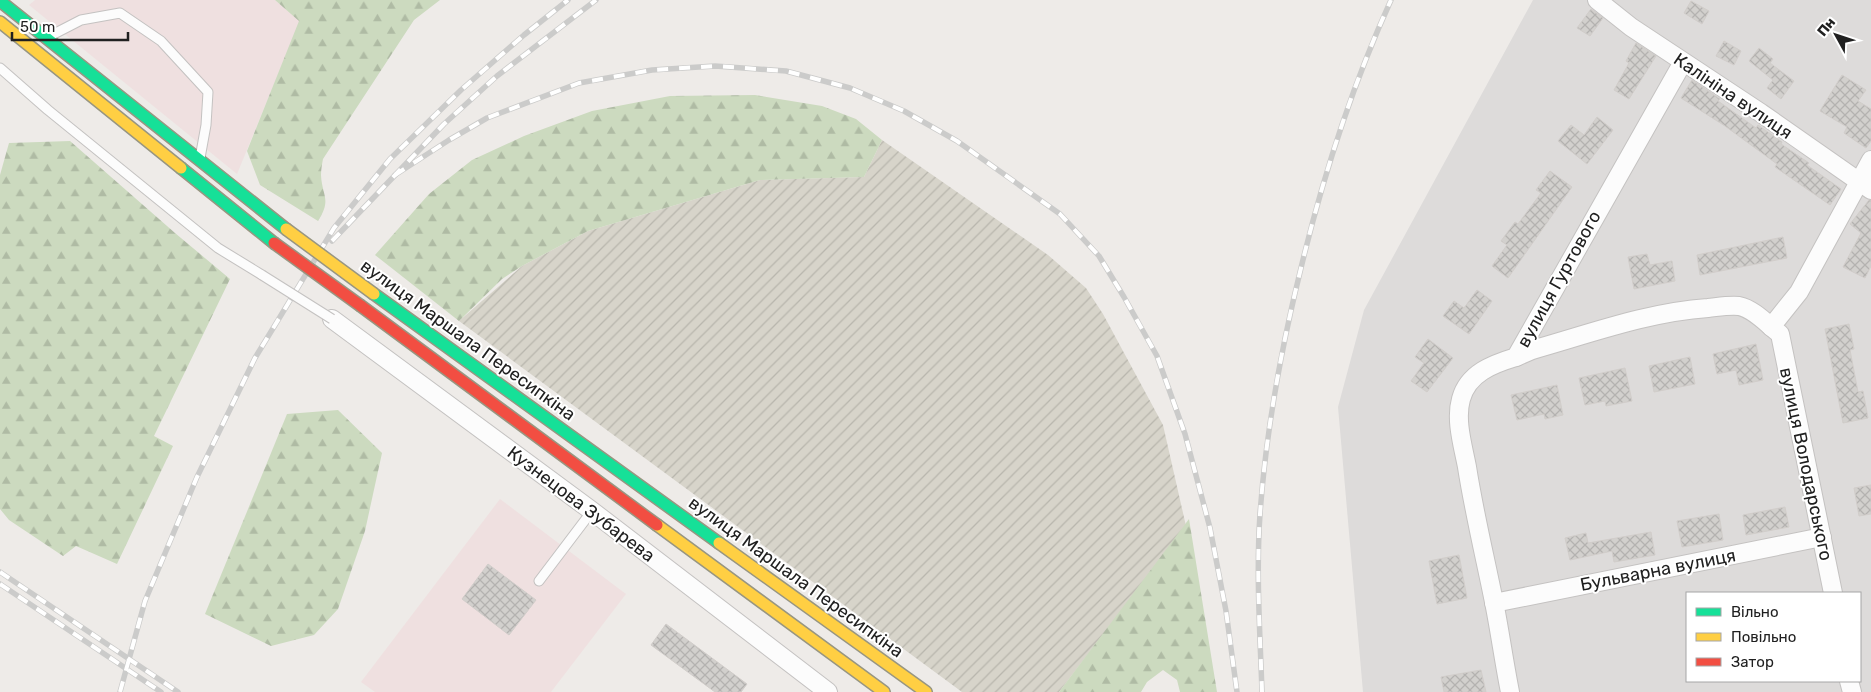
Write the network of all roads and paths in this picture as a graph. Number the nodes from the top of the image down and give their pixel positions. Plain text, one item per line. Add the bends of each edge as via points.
1 (1597, 0) edge
2 (0, 1) edge
3 (0, 22) edge
4 (46, 38) junction
5 (1683, 62) junction
6 (0, 68) edge
7 (199, 160) junction
8 (1871, 160) edge
9 (1865, 185) edge
10 (332, 319) joint
11 (1775, 331) junction
12 (1516, 357) junction
13 (592, 511) junction
14 (1822, 537) junction
15 (539, 581) dead end
16 (1833, 592) edge
17 (1494, 603) junction
18 (828, 692) edge
19 (884, 692) edge
20 (926, 692) edge
21 (1510, 692) edge

1 - 5 street, Калініна вулиця
2 - 4 main road, вулиця Маршала Пересипкіна
3 - 19 main road, вулиця Маршала Пересипкіна, bridge via 274,243
4 - 7 main road, вулиця Маршала Пересипкіна
4 - 7 lane via 81,20 120,13 160,41 208,92
5 - 9 street, Калініна вулиця
5 - 12 street, вулиця Гуртового
6 - 10 lane, bridge via 218,248
7 - 20 main road, вулиця Маршала Пересипкіна, bridge via 374,294
8 - 9 street
9 - 11 street
10 - 13 street, Кузнецова Зубарева
11 - 12 street via 1740,306 1693,309 1619,325
11 - 14 street, вулиця Володарського
12 - 17 street, вулиця Гуртового via 1494,364 1468,383 1459,409 1473,504
13 - 15 lane
13 - 18 street, Кузнецова Зубарева
14 - 16 street, вулиця Володарського
14 - 17 street, Бульварна вулиця
17 - 21 street, вулиця Гуртового

